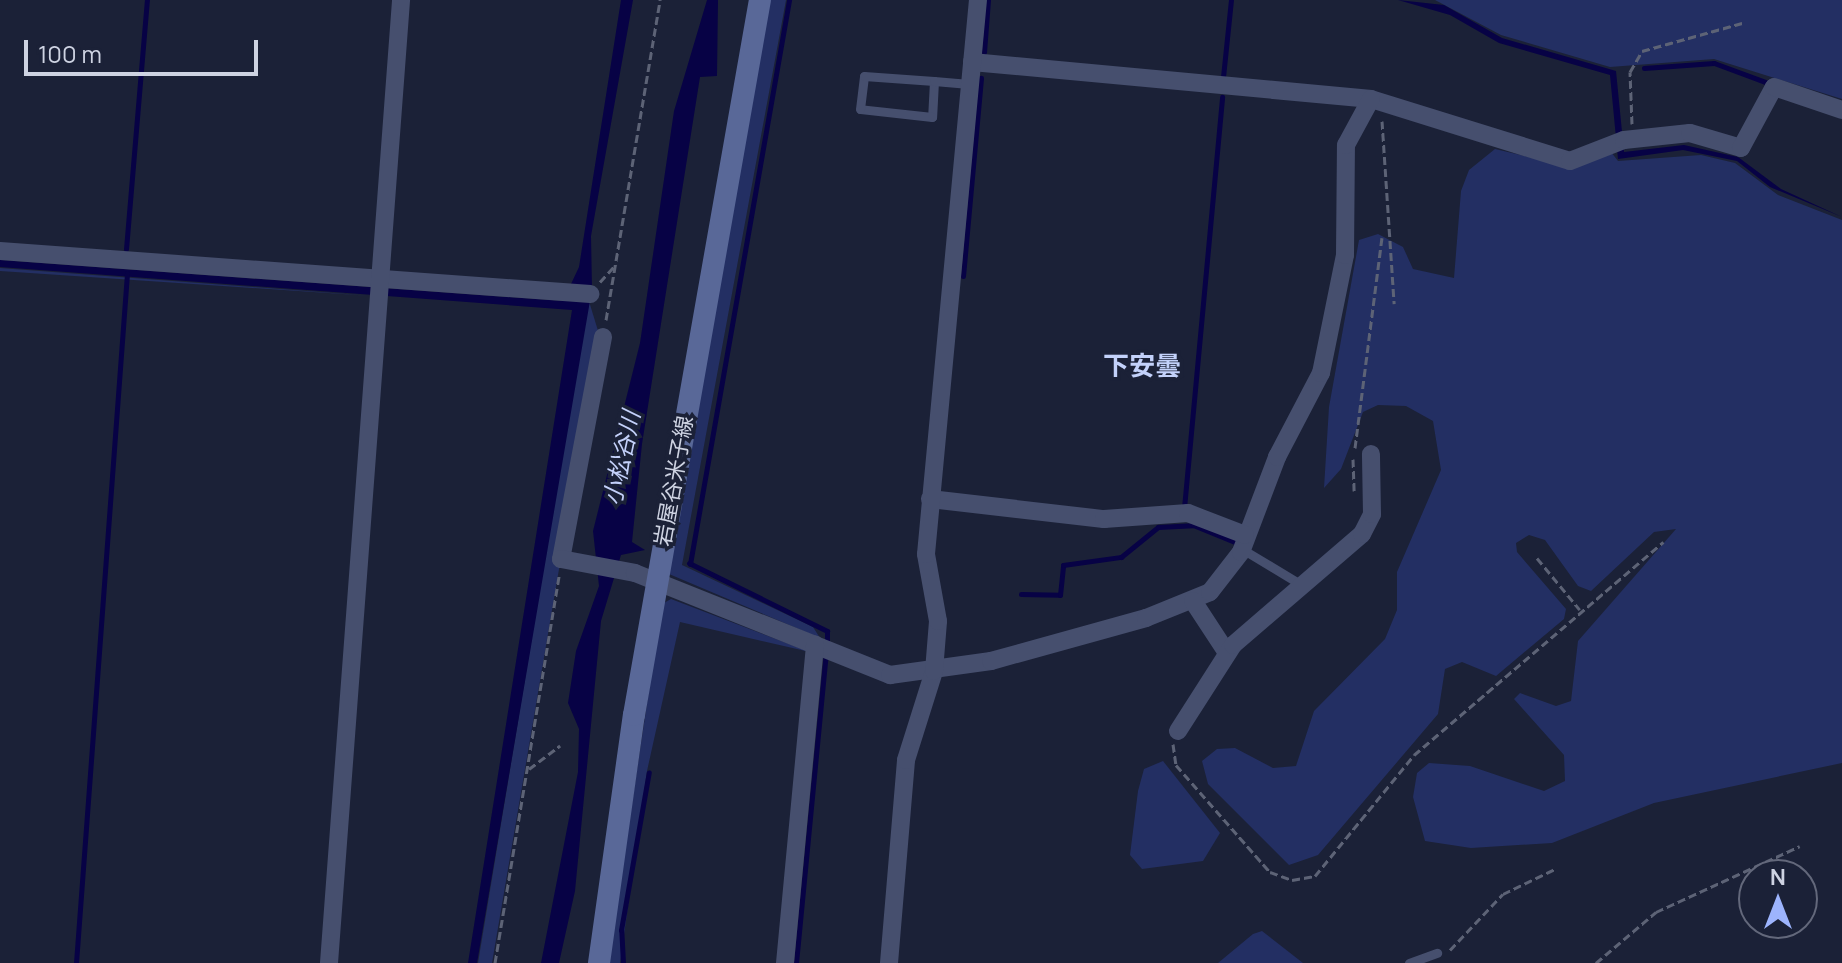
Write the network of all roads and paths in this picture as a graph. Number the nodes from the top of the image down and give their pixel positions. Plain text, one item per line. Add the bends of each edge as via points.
1 (401, 0) edge
2 (660, 0) edge
3 (760, 0) edge
4 (978, 0) edge
5 (1742, 23) dead end
6 (972, 62) junction
7 (934, 81) junction
8 (969, 84) junction
9 (1370, 101) junction
10 (1842, 110) edge
11 (1623, 141) junction
12 (1382, 238) dead end
13 (0, 251) edge
14 (616, 264) junction
15 (381, 280) junction
16 (591, 294) junction
17 (1394, 304) dead end
18 (603, 337) junction
19 (1371, 454) dead end
20 (1359, 498) dead end
21 (930, 499) junction
22 (1378, 516) dead end
23 (1358, 541) junction
24 (1244, 542) junction
25 (1663, 542) dead end
26 (1537, 558) dead end
27 (567, 561) junction
28 (656, 582) junction
29 (1300, 584) junction
30 (1193, 601) junction
31 (1582, 611) junction
32 (823, 647) junction
33 (1227, 653) junction
34 (934, 671) junction
35 (1178, 731) joint
36 (560, 746) dead end
37 (529, 769) junction
38 (1800, 846) dead end
39 (1555, 869) dead end
40 (1439, 954) joint
41 (599, 962) edge
42 (329, 963) edge
43 (495, 963) edge
44 (785, 963) edge
45 (889, 963) edge
46 (1409, 963) edge
47 (1596, 963) edge

1 - 15 street
2 - 14 path
3 - 28 main road, 岩屋谷米子線
4 - 6 street
5 - 11 path via 1642,51 1632,60
6 - 8 street
6 - 9 street
7 - 7 lane via 864,76 860,109 932,117
7 - 8 lane
8 - 21 street
9 - 11 street via 1554,159 1578,161
9 - 17 path via 1382,121
9 - 24 street via 1346,145 1345,255 1321,373
10 - 11 street via 1774,87 1743,147 1694,133
12 - 20 path via 1351,475
13 - 15 street
14 - 16 path
14 - 18 path
15 - 16 street
15 - 42 street
16 - 18 path
18 - 27 street
19 - 23 street via 1372,514
21 - 24 street via 1104,519 1188,513
21 - 34 street
22 - 23 lane
23 - 29 street
24 - 29 lane
24 - 30 street
25 - 31 path
26 - 31 path
27 - 28 street
27 - 37 path
28 - 32 street
28 - 41 main road, 岩屋谷米子線
29 - 33 street
30 - 33 street
30 - 34 street
31 - 35 path via 1414,755 1328,865 1305,879 1270,872 1193,786 1173,755
32 - 34 street via 890,675
32 - 44 street
33 - 35 street
34 - 45 street via 906,760
36 - 37 path
37 - 43 path
38 - 47 path via 1656,912
39 - 40 path via 1503,894 1469,936
40 - 46 lane

